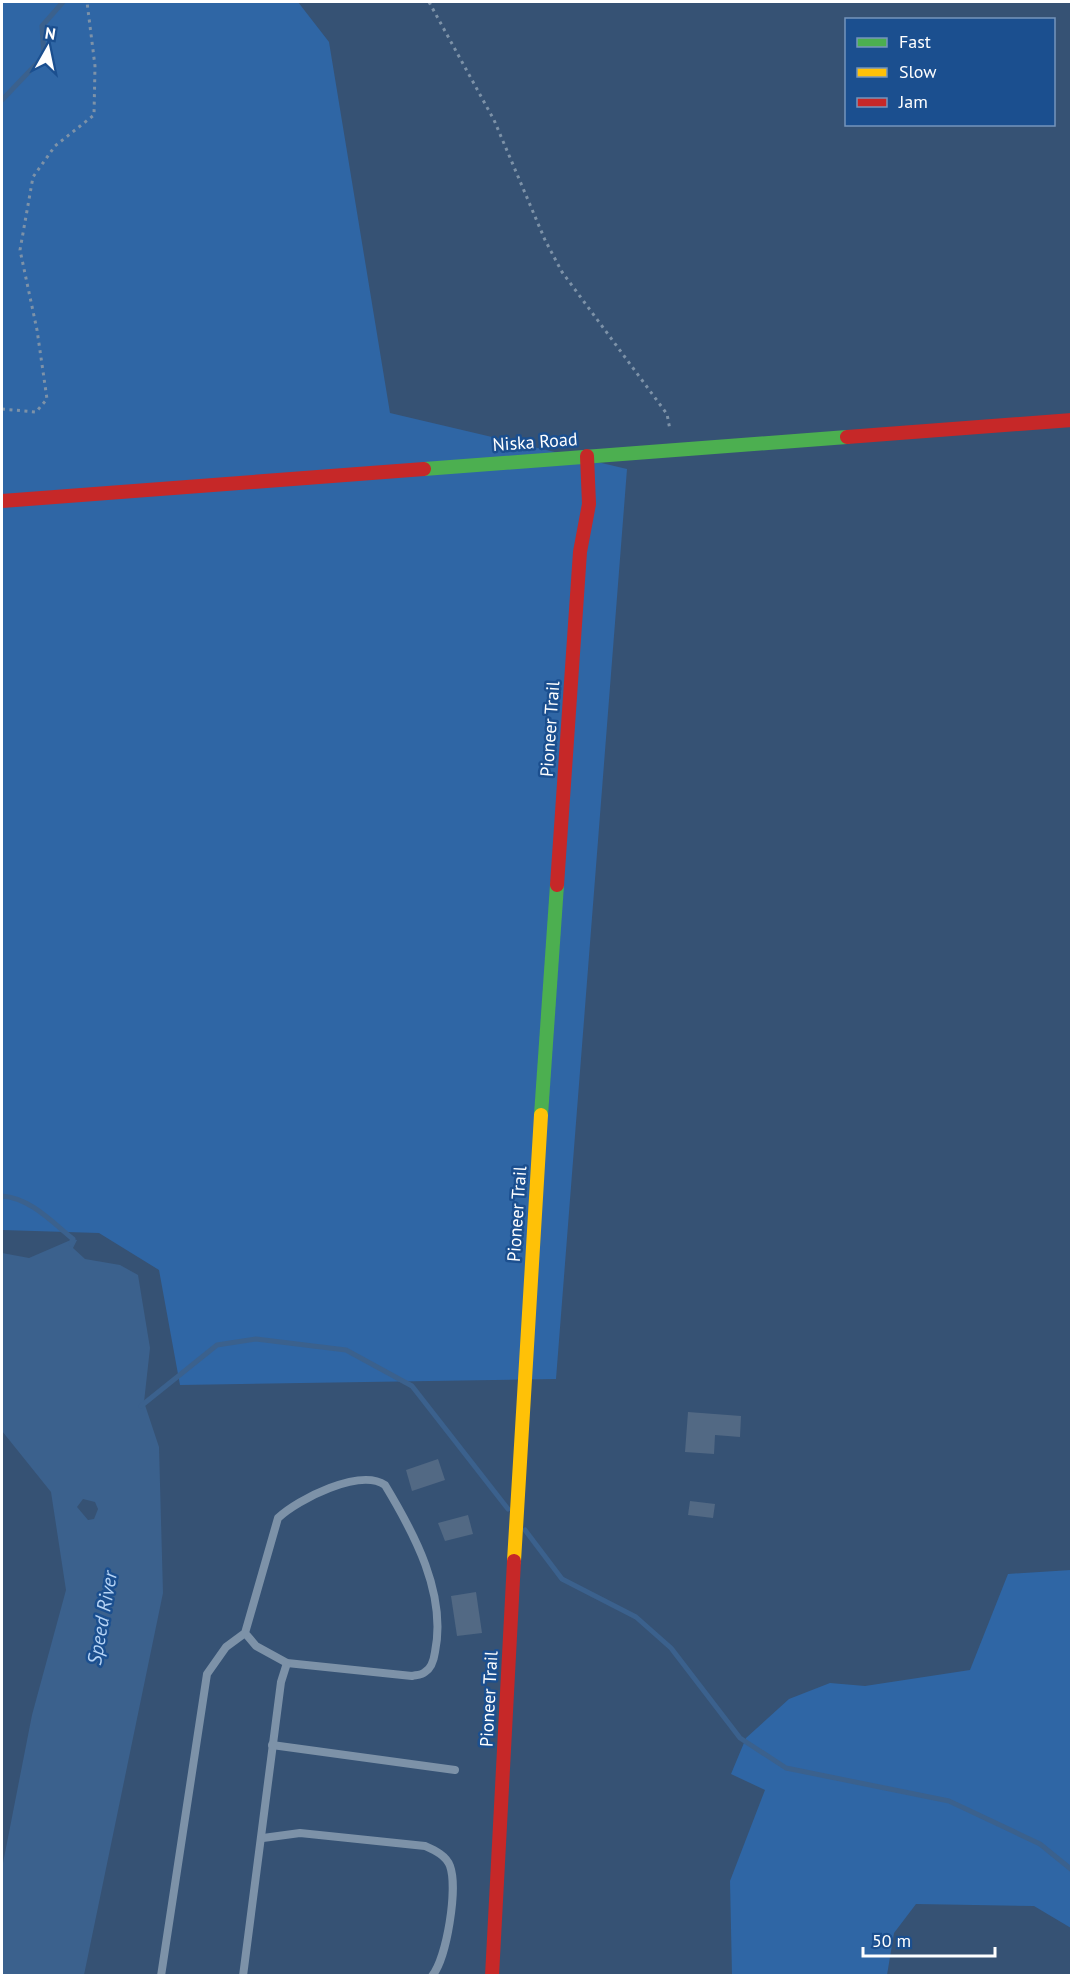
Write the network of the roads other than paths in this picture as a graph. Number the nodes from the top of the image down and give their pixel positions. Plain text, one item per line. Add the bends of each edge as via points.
1 (1071, 420) edge
2 (587, 456) junction
3 (2, 501) edge
4 (245, 1633) junction
5 (287, 1664) junction
6 (272, 1745) junction
7 (455, 1770) dead end
8 (262, 1838) junction
9 (160, 1976) edge
10 (243, 1976) edge
11 (432, 1976) edge
12 (492, 1976) edge

1 - 2 street, Niska Road
2 - 3 street, Niska Road
2 - 12 street, Pioneer Trail via 590,518 580,552 517,1508
4 - 5 lane via 256,1646
4 - 5 lane via 278,1518 316,1494 351,1481 378,1480 385,1485 432,1585 438,1625 433,1662 425,1672 412,1676
4 - 9 lane via 215,1659 202,1693
5 - 6 lane
6 - 7 lane
6 - 8 lane
8 - 10 lane
8 - 11 lane via 300,1833 425,1846 438,1852 450,1865 452,1891 447,1937

